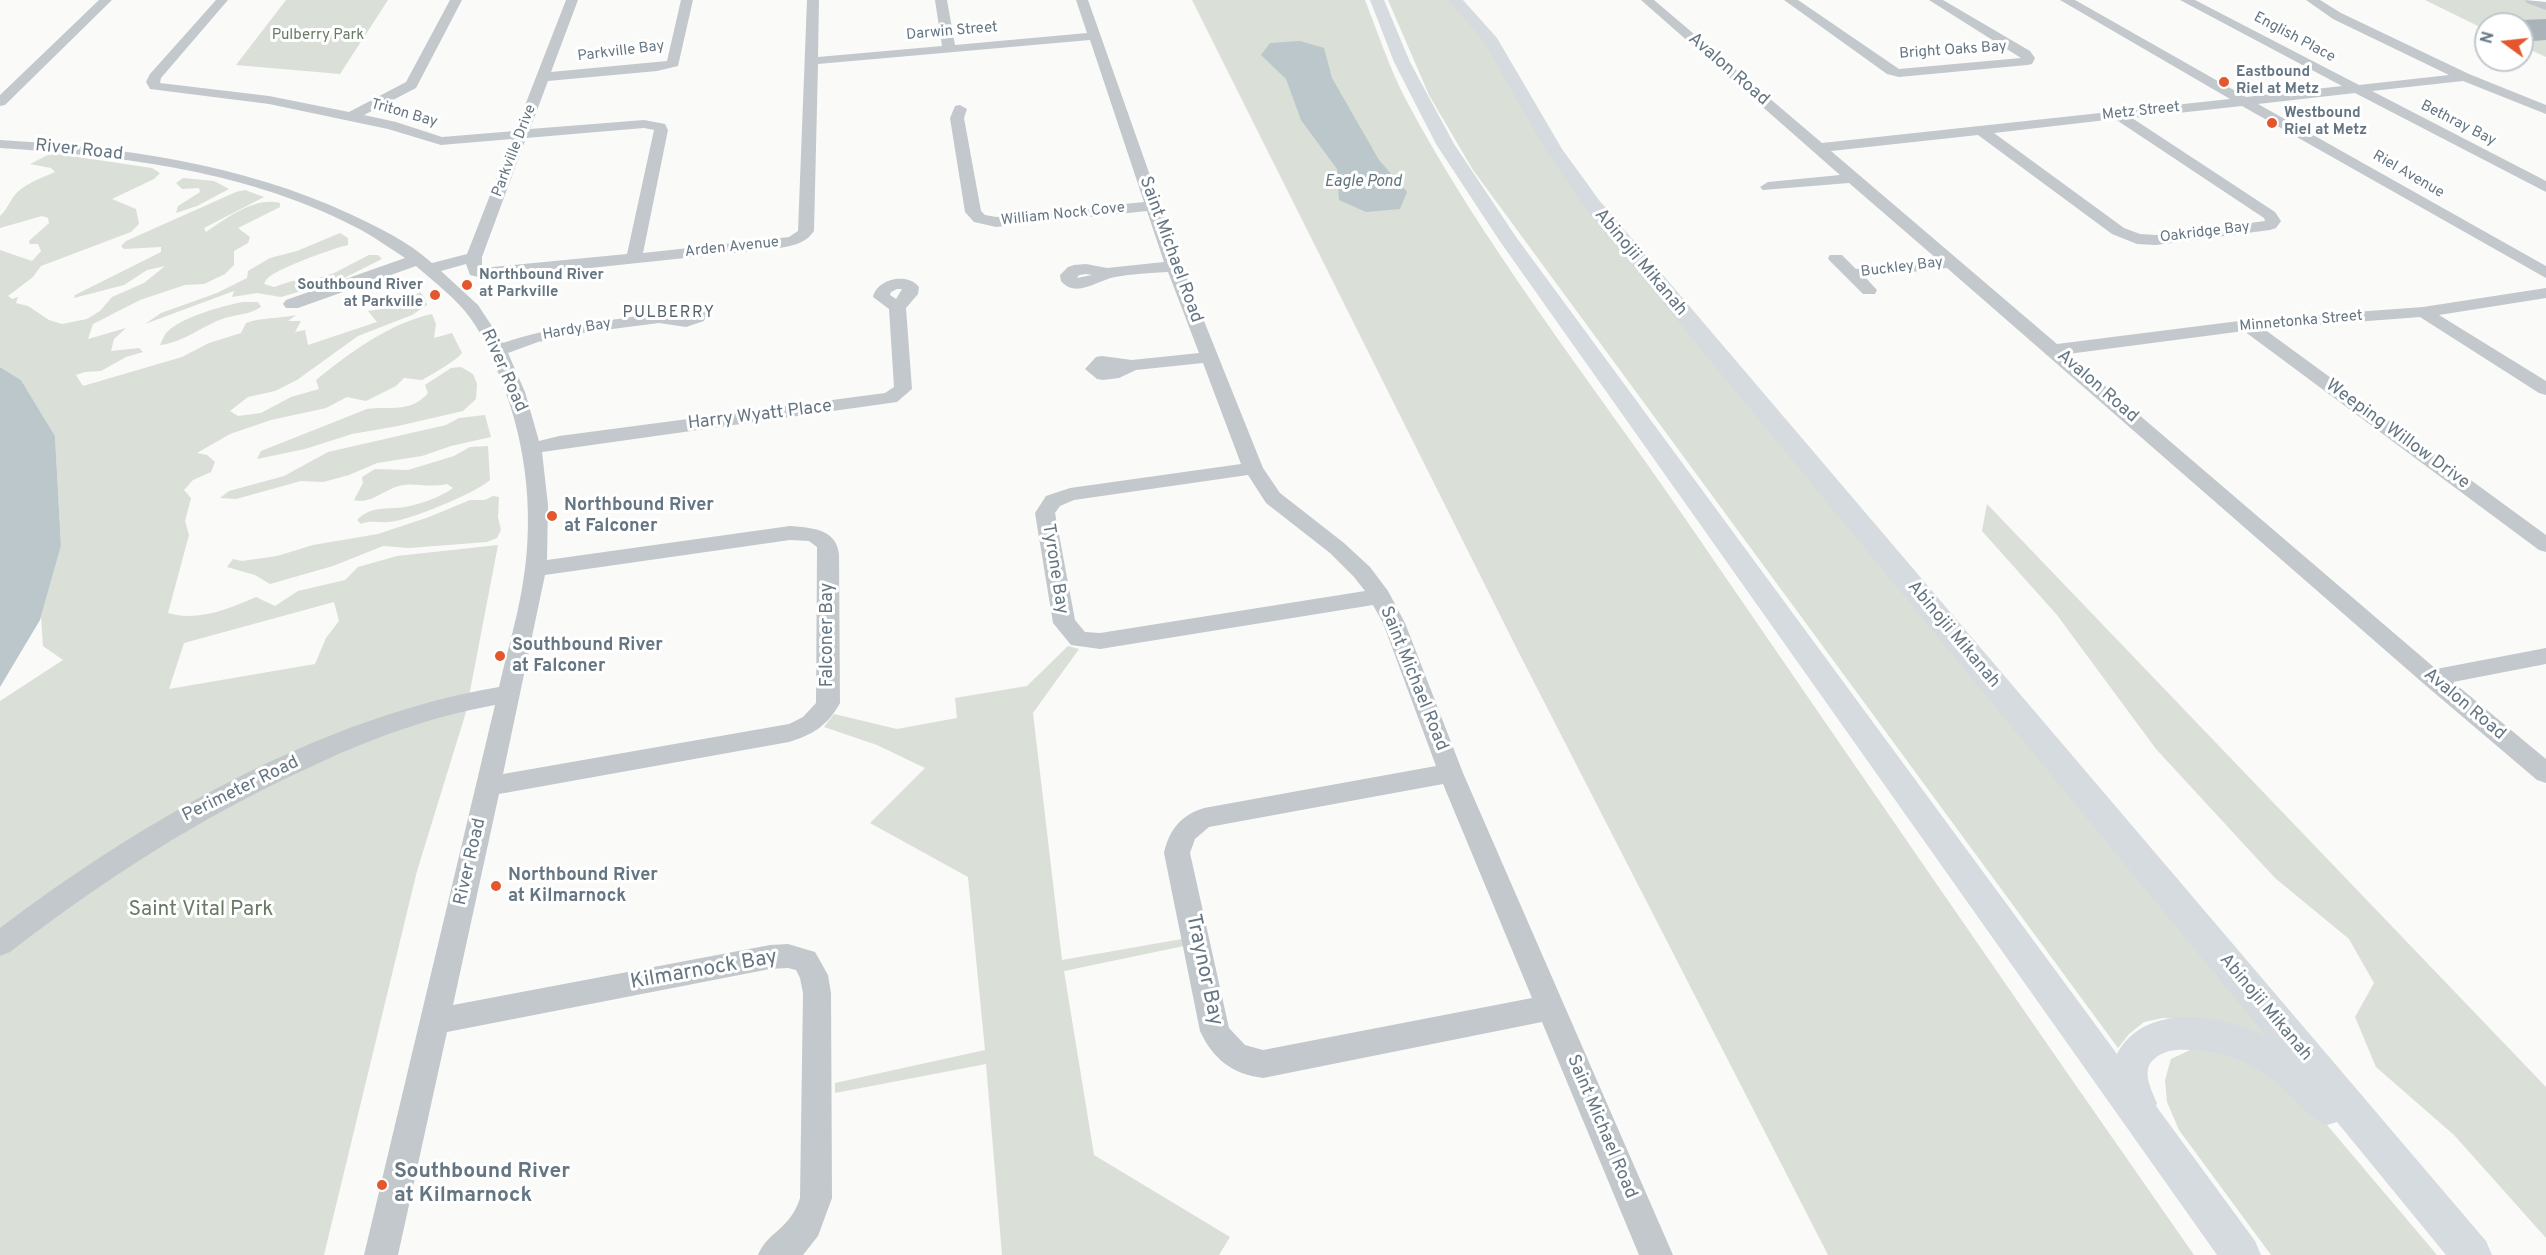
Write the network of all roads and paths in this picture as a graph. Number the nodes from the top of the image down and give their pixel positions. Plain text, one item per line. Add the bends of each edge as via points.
1 (106, 0) edge
2 (222, 0) edge
3 (456, 0) edge
4 (572, 0) edge
5 (687, 0) edge
6 (813, 0) edge
7 (941, 0) edge
8 (1082, 0) edge
9 (1377, 0) edge
10 (1455, 0) edge
11 (1647, 0) edge
12 (1790, 0) edge
13 (1935, 0) edge
14 (2066, 0) edge
15 (2186, 0) edge
16 (2312, 0) edge
17 (2530, 0) edge
18 (2546, 6) edge
19 (1095, 36) junction
20 (949, 49) junction
21 (812, 60) junction
22 (544, 77) junction
23 (2464, 77) junction
24 (2355, 89) junction
25 (2245, 101) junction
26 (0, 102) edge
27 (960, 109) dead end
28 (2546, 110) edge
29 (2118, 115) junction
30 (353, 116) junction
31 (1981, 130) junction
32 (520, 136) junction
33 (0, 144) edge
34 (1818, 148) junction
35 (1851, 178) junction
36 (1768, 187) dead end
37 (2546, 187) edge
38 (1154, 206) junction
39 (474, 257) junction
40 (633, 258) junction
41 (1836, 258) dead end
42 (1952, 262) junction
43 (422, 264) junction
44 (1174, 266) junction
45 (1107, 273) dead end
46 (2546, 273) edge
47 (1852, 274) junction
48 (1869, 290) dead end
49 (2546, 293) edge
50 (292, 304) dead end
51 (897, 307) dead end
52 (2423, 312) junction
53 (658, 318) dead end
54 (2247, 325) junction
55 (498, 350) junction
56 (2055, 350) junction
57 (1209, 357) junction
58 (1132, 365) dead end
59 (2546, 389) edge
60 (533, 448) junction
61 (1253, 468) junction
62 (2540, 536) edge
63 (536, 569) junction
64 (1380, 596) junction
65 (2546, 656) edge
66 (2432, 678) junction
67 (510, 694) junction
68 (1451, 772) junction
69 (2546, 773) edge
70 (488, 786) junction
71 (0, 944) edge
72 (1550, 1008) junction
73 (435, 1021) junction
74 (2147, 1124) junction
75 (381, 1255) edge
76 (775, 1255) edge
77 (1656, 1255) edge
78 (2241, 1255) edge
79 (2452, 1255) edge
80 (2472, 1255) edge

1 - 26 street
2 - 30 street, Triton Bay via 155,77 155,86 263,99
3 - 30 street via 411,85
4 - 22 street, Parkville Drive
5 - 22 street, Parkville Bay via 673,63
6 - 21 street, Arden Avenue
7 - 20 street
8 - 19 street, Saint Michael Road
9 - 74 main road via 1402,62 1445,144 1509,240
10 - 80 main road, Abinojii Mikanah via 1489,38 1554,149 1592,204
11 - 34 street, Avalon Road
12 - 13 street, Bright Oaks Bay via 1899,73 2029,58
14 - 25 street, Riel Avenue
15 - 24 street, English Place
16 - 23 street
17 - 18 street
19 - 20 street, Darwin Street
19 - 38 street, Saint Michael Road
20 - 21 street, Darwin Street
21 - 40 street, Arden Avenue via 804,235 789,242
22 - 32 street, Parkville Drive
23 - 24 street, Metz Street
23 - 28 street
24 - 25 street, Metz Street
24 - 37 street, Bethray Bay
25 - 29 street, Metz Street
25 - 46 street, Riel Avenue
27 - 38 street, William Nock Cove via 957,117 973,212 980,219 996,222
29 - 31 street, Metz Street
29 - 31 street, Oakridge Bay via 2270,215 2270,225 2137,239 2118,231
30 - 32 street, Triton Bay via 441,141
31 - 34 street, Metz Street
32 - 39 street, Parkville Drive
32 - 40 street, Triton Bay via 644,124 660,127
33 - 43 street, River Road via 128,156 238,178 311,201 351,219
34 - 35 street, Avalon Road
35 - 36 street
35 - 42 street, Avalon Road
38 - 44 street, Saint Michael Road
39 - 40 street, Arden Avenue via 476,272 486,274
39 - 43 street
41 - 47 street, Buckley Bay
42 - 47 street, Buckley Bay
42 - 56 street, Avalon Road
43 - 50 street
43 - 55 street, River Road via 467,303
44 - 45 street
44 - 57 street, Saint Michael Road
47 - 48 street, Buckley Bay
49 - 52 street, Minnetonka Street
51 - 60 street, Harry Wyatt Place via 904,382 903,389 890,398
52 - 54 street, Minnetonka Street
52 - 59 street
53 - 55 street, Hardy Bay via 573,329
54 - 56 street, Minnetonka Street
54 - 62 street, Weeping Willow Drive
55 - 60 street, River Road via 518,395
56 - 66 street, Avalon Road
57 - 58 street
57 - 61 street, Saint Michael Road
60 - 63 street, River Road via 538,502
61 - 64 street, Saint Michael Road via 1273,498 1350,559
61 - 64 street, Tyrone Bay via 1070,494 1053,501 1045,513 1064,623 1079,639 1100,641
63 - 67 street, River Road
63 - 70 street, Falconer Bay via 790,533 815,535 827,545 828,554 828,702 813,723 789,733
64 - 68 street, Saint Michael Road
65 - 66 street
66 - 69 street, Avalon Road
67 - 70 street, River Road
67 - 71 street, Perimeter Road via 431,710 360,735 191,813 93,874
68 - 72 street, Saint Michael Road
68 - 72 street, Traynor Bay via 1204,818 1185,830 1177,853 1215,1031 1222,1046 1234,1057 1263,1064
70 - 73 street, River Road
72 - 77 street, Saint Michael Road
73 - 75 street, River Road
73 - 76 street, Kilmarnock Bay via 770,957 788,956 805,961 814,975 817,993 816,1198 811,1219 796,1240
74 - 78 main road
74 - 79 main road via 2131,1085 2131,1064 2151,1041 2189,1032 2248,1045 2279,1062 2306,1085

